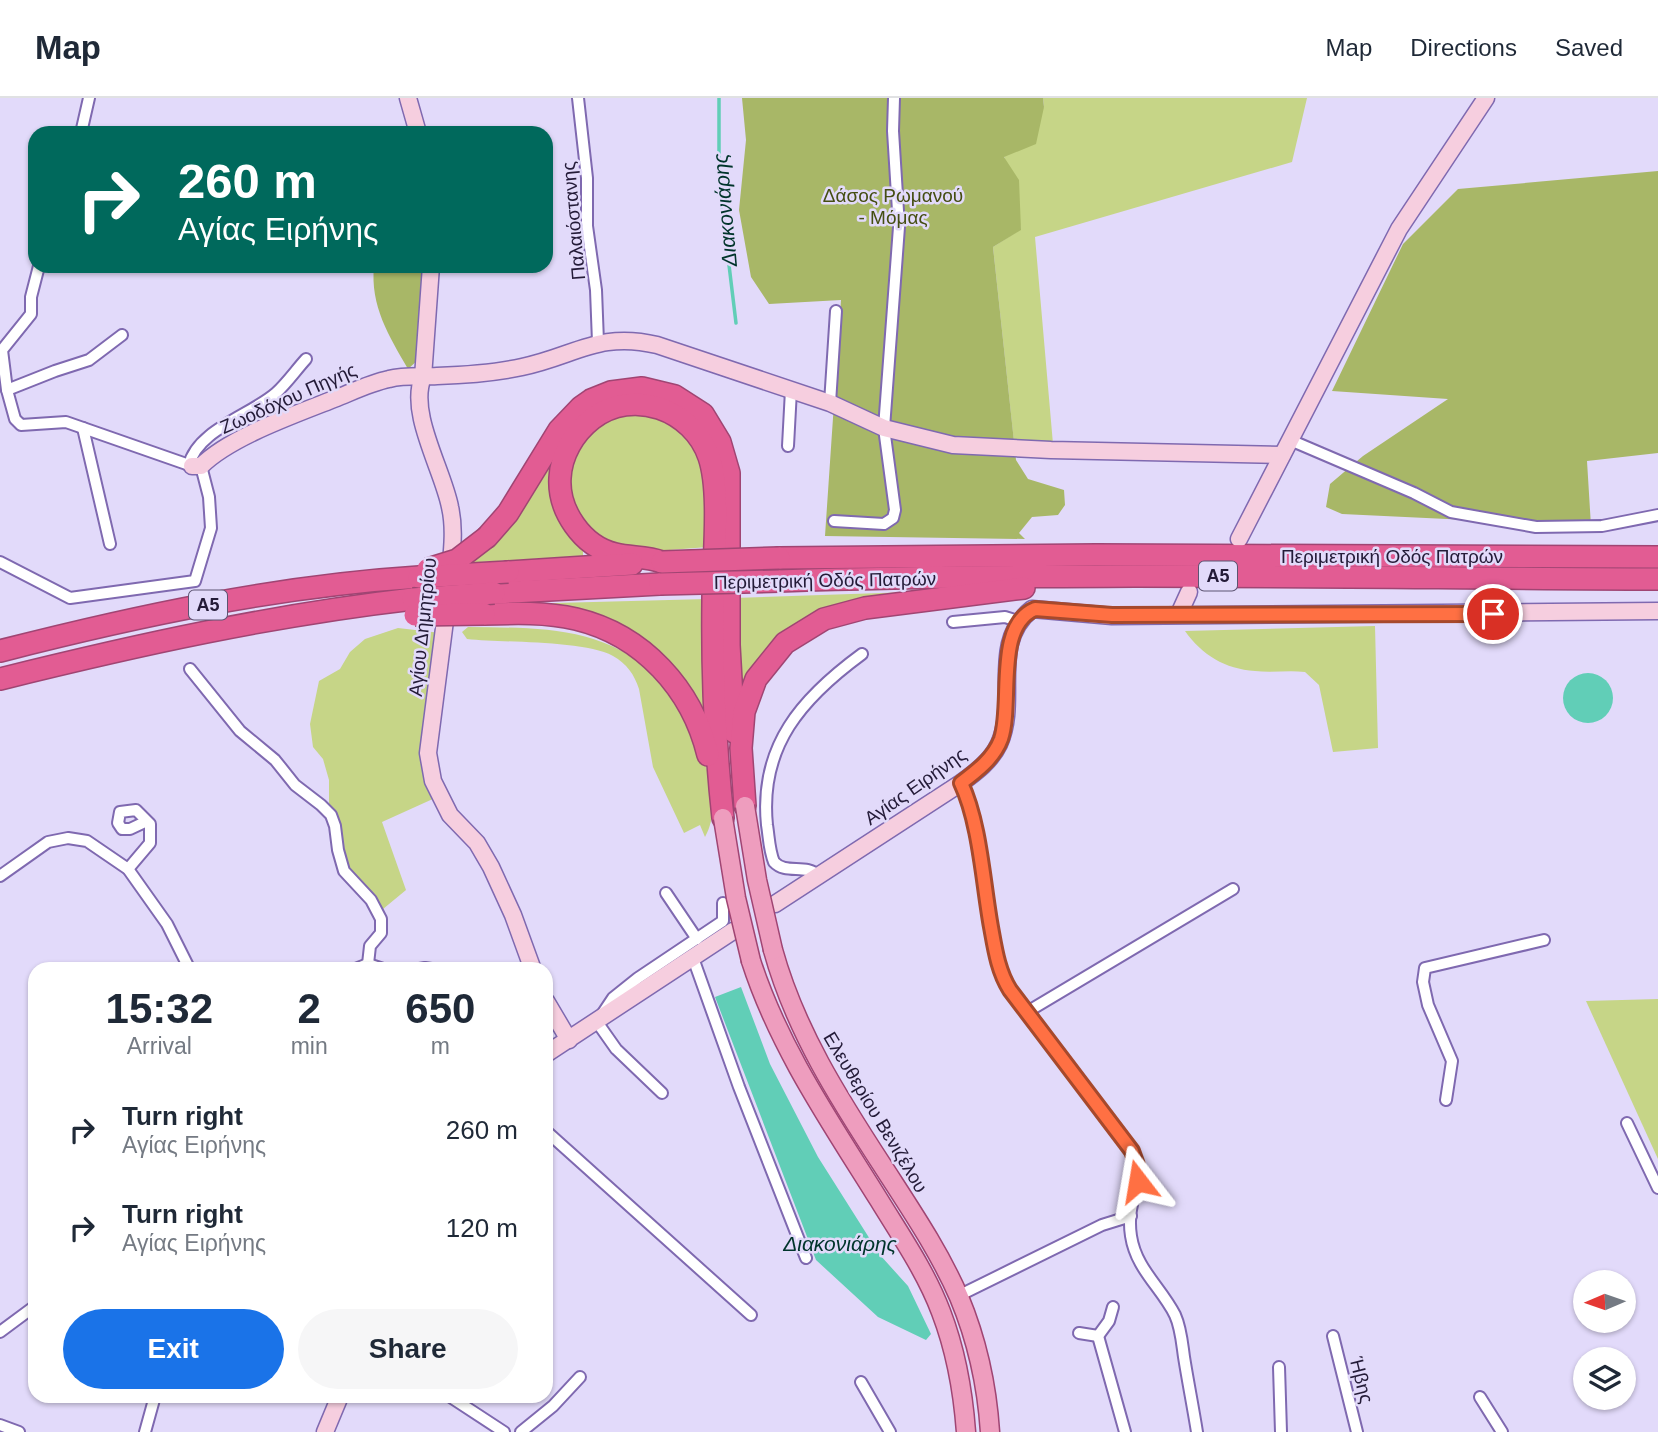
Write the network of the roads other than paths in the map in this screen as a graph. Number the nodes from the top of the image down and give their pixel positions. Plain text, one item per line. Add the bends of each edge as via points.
1 (89, 98) edge
2 (408, 98) edge
3 (578, 98) edge
4 (894, 98) edge
5 (1486, 98) edge
6 (83, 126) edge
7 (416, 126) edge
8 (37, 273) edge
9 (430, 273) edge
10 (836, 311) dead end
11 (122, 335) dead end
12 (598, 342) junction
13 (306, 359) dead end
14 (423, 377) junction
15 (7, 390) junction
16 (791, 390) junction
17 (830, 403) junction
18 (83, 428) junction
19 (884, 428) junction
20 (1290, 440) junction
21 (788, 446) dead end
22 (1282, 455) junction
23 (194, 466) junction
24 (1658, 515) edge
25 (834, 521) dead end
26 (1239, 539) dead end
27 (110, 544) dead end
28 (1658, 557) edge
29 (0, 562) edge
30 (662, 562) junction
31 (420, 574) junction
32 (1406, 579) junction
33 (1658, 579) edge
34 (1189, 592) dead end
35 (414, 607) junction
36 (1658, 611) edge
37 (1179, 614) junction
38 (953, 622) dead end
39 (1021, 622) junction
40 (0, 651) edge
41 (862, 654) dead end
42 (190, 669) dead end
43 (0, 679) edge
44 (961, 783) junction
45 (745, 806) junction
46 (723, 818) junction
47 (147, 821) dead end
48 (128, 869) junction
49 (819, 876) junction
50 (0, 877) edge
51 (1233, 888) dead end
52 (666, 893) dead end
53 (723, 903) dead end
54 (775, 904) dead end
55 (733, 931) dead end
56 (697, 939) junction
57 (1544, 940) dead end
58 (693, 958) junction
59 (186, 962) edge
60 (368, 962) edge
61 (530, 962) edge
62 (1027, 1012) junction
63 (553, 1013) edge
64 (597, 1022) junction
65 (569, 1040) junction
66 (553, 1050) edge
67 (662, 1093) dead end
68 (1446, 1100) dead end
69 (1627, 1123) dead end
70 (553, 1137) edge
71 (1658, 1188) edge
72 (1131, 1216) junction
73 (806, 1258) dead end
74 (958, 1296) junction
75 (1113, 1307) dead end
76 (28, 1311) edge
77 (751, 1315) dead end
78 (0, 1332) edge
79 (1079, 1333) dead end
80 (1098, 1336) junction
81 (1333, 1336) dead end
82 (1279, 1367) dead end
83 (580, 1377) dead end
84 (861, 1382) dead end
85 (1480, 1397) dead end
86 (153, 1403) edge
87 (338, 1403) edge
88 (460, 1403) edge
89 (0, 1425) edge
90 (19, 1432) edge
91 (145, 1432) edge
92 (325, 1432) edge
93 (504, 1432) edge
94 (521, 1432) edge
95 (890, 1432) edge
96 (966, 1432) edge
97 (990, 1432) edge
98 (1125, 1432) edge
99 (1197, 1432) edge
100 (1281, 1432) edge
101 (1357, 1432) edge
102 (1502, 1432) edge

1 - 6 street
2 - 7 street
3 - 12 street, Παλαιόστανης
4 - 19 street via 892,131 900,227
5 - 20 street via 1399,229
8 - 15 street via 31,314 2,350
9 - 14 street, Αγίου Δημητρίου
10 - 17 street
11 - 15 street via 89,360
12 - 14 street, Ζωοδόχου Πηγής via 524,367
12 - 16 street, Ζωοδόχου Πηγής via 642,341
13 - 23 street via 276,393 192,452
14 - 23 street, Ζωοδόχου Πηγής via 389,379 316,406
14 - 61 street, Αγίου Δημητρίου via 421,411 453,526 428,752 430,768 446,808 491,867
15 - 18 street via 21,425 62,422
16 - 17 street, Ζωοδόχου Πηγής
16 - 21 street
17 - 19 street, Ζωοδόχου Πηγής
18 - 23 street
18 - 27 street
19 - 22 street, Ζωοδόχου Πηγής via 953,445
19 - 25 street via 893,519 884,524
20 - 22 street
20 - 24 street via 1451,512 1536,527 1602,526
22 - 26 street
23 - 29 street via 209,497 211,528 195,581 70,598
28 - 30 highway, Περιμετρική Οδός Πατρών / Α5, bridge via 1096,555
30 - 31 highway, Περιμετρική Οδός Πατρών / Α5, bridge
30 - 46 highway via 595,545 571,520 561,497 561,465 573,439 593,417 615,407 636,404 676,415 696,432 710,459 713,708
31 - 40 highway, Α5 via 275,593 111,623
31 - 45 highway, bridge via 457,560 487,537 508,513 559,430 591,400 642,388 675,396 703,414 720,442 729,473 731,710
32 - 33 highway, Περιμετρική Οδός Πατρών / Α5
32 - 35 highway, Περιμετρική Οδός Πατρών / Α5, bridge via 1144,575 660,584 494,593
32 - 45 highway via 1056,586 864,608 824,619 785,643 749,694 741,733
34 - 37 street
35 - 43 highway, Περιμετρική Οδός Πατρών / Α5 via 332,609
35 - 46 highway, bridge via 576,619 622,637 651,658 678,688 696,720
36 - 37 street
37 - 39 street via 1103,615 1035,609
38 - 39 street via 1005,617
39 - 44 street, Αγίας Ειρήνης via 1008,649 1000,741 983,765
41 - 49 street via 830,678 794,719 766,785 774,862
42 - 60 street via 240,731 331,816 344,871 371,900 381,919 381,933 370,946
44 - 49 street, Αγίας Ειρήνης
44 - 62 street via 972,814 1001,970
45 - 74 main road, Ελευθερίου Βενιζέλου, bridge via 761,899 791,1004 811,1049 925,1232
46 - 96 main road, bridge via 751,961 769,1010 800,1072 914,1256 941,1311 957,1367
47 - 48 street via 150,844
48 - 50 street via 87,841 68,838 44,844
48 - 59 street via 167,923
49 - 54 street, Αγίας Ειρήνης
51 - 62 street
52 - 56 street
53 - 56 street via 723,921
55 - 58 street
56 - 64 street via 613,998
57 - 68 street via 1426,968 1423,982 1428,1005 1452,1061
58 - 64 street
58 - 73 street
62 - 72 street via 1132,1151 1138,1181
63 - 65 street
64 - 65 street
64 - 67 street via 616,1049
65 - 66 street
69 - 71 street
70 - 77 street
72 - 74 street via 1102,1225
72 - 99 street via 1138,1260 1179,1327
74 - 97 main road, Ελευθερίου Βενιζέλου via 984,1377
75 - 80 street
76 - 78 street
79 - 80 street
80 - 98 street
81 - 101 street, Ήβης
82 - 100 street
83 - 94 street
84 - 95 street
85 - 102 street
86 - 91 street
87 - 92 street
88 - 93 street
89 - 90 street

